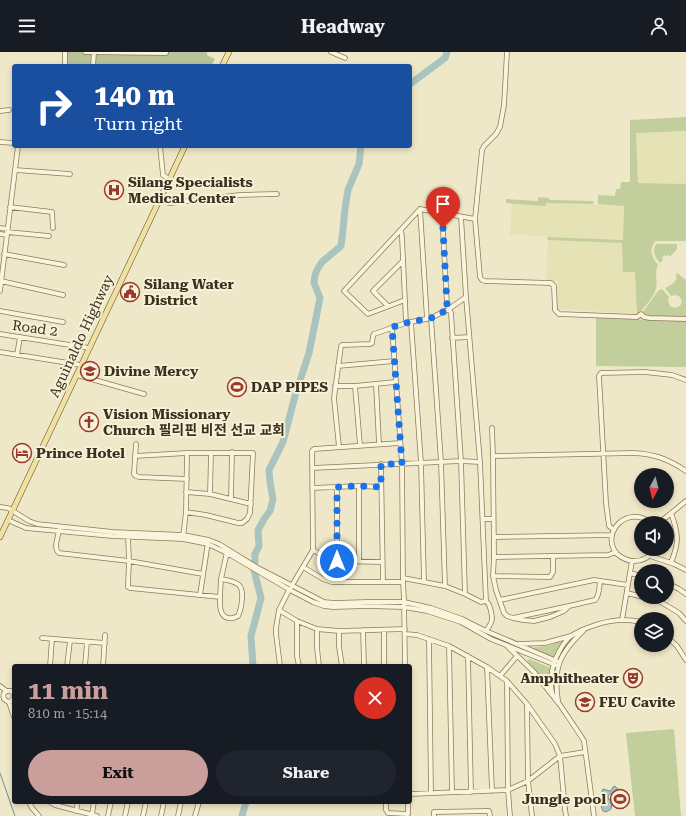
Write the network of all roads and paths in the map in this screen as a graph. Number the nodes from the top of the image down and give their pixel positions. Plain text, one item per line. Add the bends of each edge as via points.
1 (65, 52) edge
2 (85, 52) edge
3 (94, 52) edge
4 (122, 52) edge
5 (166, 52) edge
6 (229, 52) edge
7 (330, 52) edge
8 (507, 52) edge
9 (345, 58) dead end
10 (65, 64) edge
11 (93, 64) edge
12 (223, 64) edge
13 (9, 110) dead end
14 (0, 111) edge
15 (0, 142) edge
16 (12, 143) edge
17 (18, 148) edge
18 (160, 148) edge
19 (184, 148) edge
20 (15, 170) junction
21 (70, 174) dead end
22 (169, 179) junction
23 (277, 194) dead end
24 (160, 198) junction
25 (10, 207) junction
26 (420, 209) junction
27 (442, 213) junction
28 (461, 217) junction
29 (475, 219) junction
30 (0, 228) edge
31 (53, 228) dead end
32 (401, 230) junction
33 (7, 232) junction
34 (0, 234) edge
35 (49, 236) dead end
36 (4, 254) junction
37 (403, 260) junction
38 (64, 265) dead end
39 (1, 281) junction
40 (0, 291) edge
41 (62, 295) dead end
42 (466, 297) junction
43 (405, 300) junction
44 (388, 306) junction
45 (449, 309) junction
46 (0, 311) edge
47 (429, 319) junction
48 (686, 319) edge
49 (62, 322) dead end
50 (408, 322) junction
51 (392, 327) junction
52 (0, 334) edge
53 (20, 337) junction
54 (469, 337) junction
55 (452, 338) junction
56 (90, 348) junction
57 (0, 352) edge
58 (17, 355) junction
59 (394, 361) junction
60 (81, 365) junction
61 (338, 366) junction
62 (77, 375) junction
63 (686, 380) edge
64 (395, 382) junction
65 (376, 384) junction
66 (335, 386) junction
67 (355, 386) junction
68 (144, 394) dead end
69 (492, 428) dead end
70 (400, 443) junction
71 (136, 444) dead end
72 (379, 444) junction
73 (360, 445) junction
74 (338, 447) junction
75 (232, 452) junction
76 (187, 453) junction
77 (211, 453) junction
78 (603, 454) junction
79 (135, 456) junction
80 (493, 456) junction
81 (461, 461) junction
82 (442, 462) junction
83 (480, 462) junction
84 (421, 463) junction
85 (381, 464) junction
86 (402, 464) junction
87 (312, 468) junction
88 (686, 471) edge
89 (187, 479) junction
90 (359, 486) junction
91 (337, 487) junction
92 (381, 487) junction
93 (312, 488) junction
94 (186, 492) junction
95 (210, 494) junction
96 (231, 499) junction
97 (686, 501) edge
98 (251, 504) junction
99 (0, 507) edge
100 (12, 511) junction
101 (186, 512) junction
102 (671, 513) junction
103 (634, 516) edge
104 (667, 516) edge
105 (483, 518) junction
106 (494, 519) junction
107 (8, 520) junction
108 (59, 529) junction
109 (614, 530) junction
110 (612, 535) junction
111 (128, 536) junction
112 (0, 537) edge
113 (183, 537) junction
114 (494, 537) junction
115 (208, 542) junction
116 (313, 550) junction
117 (228, 551) junction
118 (616, 552) junction
119 (553, 556) junction
120 (650, 556) joint
121 (494, 557) junction
122 (129, 561) junction
123 (337, 561) junction
124 (359, 561) junction
125 (632, 561) junction
126 (382, 562) junction
127 (671, 563) junction
128 (303, 567) junction
129 (686, 570) edge
130 (630, 573) junction
131 (203, 574) junction
132 (634, 574) edge
133 (493, 576) junction
134 (221, 579) junction
135 (403, 580) junction
136 (600, 581) junction
137 (383, 582) junction
138 (424, 582) junction
139 (628, 585) junction
140 (445, 586) junction
141 (674, 586) edge
142 (291, 587) junction
143 (466, 594) junction
144 (627, 594) junction
145 (686, 594) edge
146 (200, 595) junction
147 (220, 597) junction
148 (500, 600) junction
149 (486, 601) junction
150 (404, 604) junction
151 (569, 606) junction
152 (279, 610) junction
153 (513, 618) junction
154 (622, 620) junction
155 (297, 621) junction
156 (634, 621) edge
157 (686, 621) edge
158 (316, 629) junction
159 (585, 629) junction
160 (363, 630) junction
161 (384, 630) junction
162 (339, 631) junction
163 (486, 631) junction
164 (405, 632) junction
165 (105, 635) dead end
166 (571, 636) junction
167 (42, 638) dead end
168 (52, 639) junction
169 (429, 639) junction
170 (70, 641) junction
171 (87, 642) junction
172 (105, 643) junction
173 (674, 643) edge
174 (504, 644) junction
175 (517, 645) junction
176 (449, 646) junction
177 (468, 656) junction
178 (518, 656) junction
179 (686, 660) edge
180 (556, 663) junction
181 (50, 664) edge
182 (67, 664) edge
183 (85, 664) edge
184 (103, 664) edge
185 (280, 664) edge
186 (299, 664) edge
187 (319, 664) edge
188 (342, 664) edge
189 (364, 664) edge
190 (384, 664) edge
191 (405, 664) edge
192 (486, 667) junction
193 (500, 676) junction
194 (507, 681) junction
195 (0, 686) edge
196 (7, 691) junction
197 (2, 692) edge
198 (12, 692) edge
199 (553, 695) junction
200 (12, 700) edge
201 (9, 702) junction
202 (526, 704) junction
203 (559, 704) junction
204 (12, 711) edge
205 (585, 752) junction
206 (560, 756) junction
207 (528, 780) junction
208 (508, 790) junction
209 (492, 791) junction
210 (452, 792) junction
211 (471, 792) junction
212 (431, 793) junction
213 (412, 794) edge
214 (30, 804) edge
215 (61, 804) edge
216 (78, 804) edge
217 (94, 804) edge
218 (111, 804) edge
219 (128, 804) edge
220 (146, 804) edge
221 (164, 804) edge
222 (181, 804) edge
223 (199, 804) edge
224 (386, 804) edge
225 (408, 804) edge
226 (76, 811) junction
227 (92, 814) junction
228 (39, 816) edge
229 (97, 816) edge
230 (108, 816) edge
231 (125, 816) edge
232 (143, 816) edge
233 (161, 816) edge
234 (178, 816) edge
235 (196, 816) edge
236 (434, 816) edge
237 (490, 816) edge
238 (510, 816) edge
239 (532, 816) edge
240 (566, 816) edge
241 (594, 816) edge

1 - 10 street
2 - 3 street
3 - 4 street
3 - 11 street
4 - 5 street
6 - 12 main road
7 - 9 street
8 - 29 street via 502,117 496,134 482,150
13 - 14 street
15 - 16 street
17 - 20 street
18 - 22 street via 163,175
19 - 22 main road, Aguinaldo Highway
20 - 21 street
20 - 25 street
22 - 24 main road, Aguinaldo Highway
23 - 24 street via 240,195 170,203
24 - 56 main road, Aguinaldo Highway
25 - 31 street via 52,212
25 - 33 street
26 - 27 street
26 - 32 street
26 - 47 street
27 - 28 street
27 - 45 street
28 - 29 street
28 - 42 street
29 - 48 street via 482,280 550,283 554,286 555,310 559,314 637,317 641,314 650,318
30 - 33 street
32 - 37 street
32 - 44 street via 344,291 368,314
33 - 34 street
33 - 35 street
33 - 36 street
36 - 38 street
36 - 39 street
37 - 43 street
37 - 44 street via 373,291
39 - 40 street
39 - 41 street
42 - 45 street
42 - 54 street
43 - 44 street
43 - 50 street
45 - 47 street
45 - 55 street
46 - 49 street
47 - 50 street
47 - 82 street
50 - 51 street
50 - 84 street
51 - 59 street
51 - 61 street via 373,334 373,341 370,344 342,345
52 - 53 street, Road 2
53 - 56 street, Road 2
53 - 58 street
54 - 55 street
54 - 83 street
55 - 81 street
56 - 60 main road, Aguinaldo Highway
57 - 58 street
58 - 60 street
59 - 61 street
59 - 64 street
60 - 62 main road, Aguinaldo Highway
61 - 66 street
62 - 68 street
62 - 100 main road, Aguinaldo Highway
63 - 78 street via 672,375 645,372 602,373 599,376
64 - 65 street
64 - 70 street
65 - 67 street
65 - 72 street
66 - 67 street
66 - 74 street
67 - 73 street
69 - 80 street
70 - 72 street
70 - 86 street
71 - 79 street
72 - 73 street
73 - 74 street
74 - 87 street via 314,449
75 - 77 street
75 - 96 street
75 - 98 street via 253,453
76 - 77 street
76 - 79 street
76 - 89 street
77 - 95 street
78 - 80 street
78 - 88 street via 648,454 661,457
78 - 109 street via 609,526
79 - 89 street via 136,476
80 - 106 street
81 - 82 street
81 - 83 street
81 - 143 street
82 - 84 street
82 - 140 street
83 - 105 street
84 - 86 street
84 - 138 street
85 - 86 street
85 - 87 street
85 - 92 street
86 - 135 street
87 - 93 street
89 - 94 street
90 - 91 street
90 - 92 street
90 - 124 street
91 - 93 street
91 - 123 street
92 - 126 street
93 - 116 street
94 - 95 street
94 - 101 street
95 - 96 street
96 - 98 street
97 - 102 street
98 - 101 street via 250,513 242,523
99 - 100 street
100 - 107 main road, Aguinaldo Highway
100 - 108 street via 29,521
101 - 113 street
102 - 104 street
102 - 127 street via 678,537
103 - 109 street via 623,519
105 - 106 street
105 - 149 street
106 - 114 street
107 - 108 street via 26,528
107 - 112 main road, Aguinaldo Highway
108 - 111 street
108 - 122 street via 56,548 59,553
109 - 110 street
110 - 114 street
110 - 118 street
111 - 113 street
111 - 122 street
113 - 115 street
114 - 121 street
115 - 117 street
115 - 131 street
116 - 123 street via 330,560
116 - 128 street
117 - 134 street
117 - 142 street
118 - 119 street
118 - 125 street
119 - 121 street
119 - 133 street via 553,572 550,577
120 - 125 street
120 - 127 street
121 - 133 street
122 - 131 street
122 - 146 street via 130,588
123 - 124 street
124 - 126 street
125 - 130 street
126 - 137 street
127 - 129 street
128 - 137 street via 332,582
128 - 142 street
130 - 132 street
130 - 139 street
131 - 146 street
133 - 148 street
134 - 147 street
134 - 147 street via 241,587 242,604 238,616 224,617 221,613
135 - 137 street
135 - 138 street
135 - 150 street
136 - 139 street
136 - 148 street via 594,580
136 - 151 street via 599,594 595,600
138 - 140 street
139 - 144 street
140 - 143 street
141 - 145 street
142 - 150 street via 324,602
142 - 152 street
143 - 149 street via 481,602
144 - 154 street
144 - 157 street via 659,601 679,613
146 - 147 street
148 - 153 street via 504,613
149 - 163 street via 490,606 492,619
150 - 163 street via 447,613
150 - 164 street
150 - 174 street via 461,622
151 - 153 street
151 - 153 street via 564,612 534,621
152 - 155 street
152 - 185 street via 276,634
154 - 156 street
154 - 159 street via 605,622
155 - 158 street
155 - 186 street
158 - 162 street
158 - 187 street
159 - 166 street
159 - 180 street
160 - 161 street
160 - 162 street
160 - 189 street
161 - 164 street
161 - 190 street
162 - 188 street
163 - 175 street
164 - 169 street
164 - 191 street
165 - 172 street
166 - 175 street via 545,643
166 - 180 street via 564,644
167 - 168 street
168 - 170 street
168 - 181 street
169 - 176 street
169 - 212 street
170 - 171 street
170 - 182 street
171 - 172 street
171 - 183 street
172 - 184 street
173 - 179 street
174 - 178 street
174 - 180 street
175 - 180 street
176 - 177 street
176 - 210 street
177 - 192 street
177 - 211 street
178 - 193 street
178 - 199 street
180 - 199 street via 551,683
180 - 203 street
192 - 193 street
192 - 209 street
193 - 194 street
194 - 202 street
194 - 208 street
195 - 196 street
196 - 197 street
196 - 198 street
197 - 201 street via 4,699
199 - 203 street
200 - 201 street
201 - 204 street
202 - 206 street via 555,744
202 - 207 street
203 - 205 street via 584,741
205 - 206 street
205 - 241 street
206 - 207 street
206 - 240 street
207 - 208 street
207 - 239 street
208 - 209 street
208 - 238 street
209 - 211 street
210 - 211 street
210 - 212 street
212 - 213 street
214 - 228 street
215 - 226 street
216 - 226 street
217 - 227 street
218 - 230 street
219 - 231 street
220 - 232 street
221 - 233 street
222 - 234 street
223 - 235 street
224 - 225 street via 388,813 408,814
226 - 227 street
227 - 229 street
236 - 237 street via 434,812 486,811 489,811

